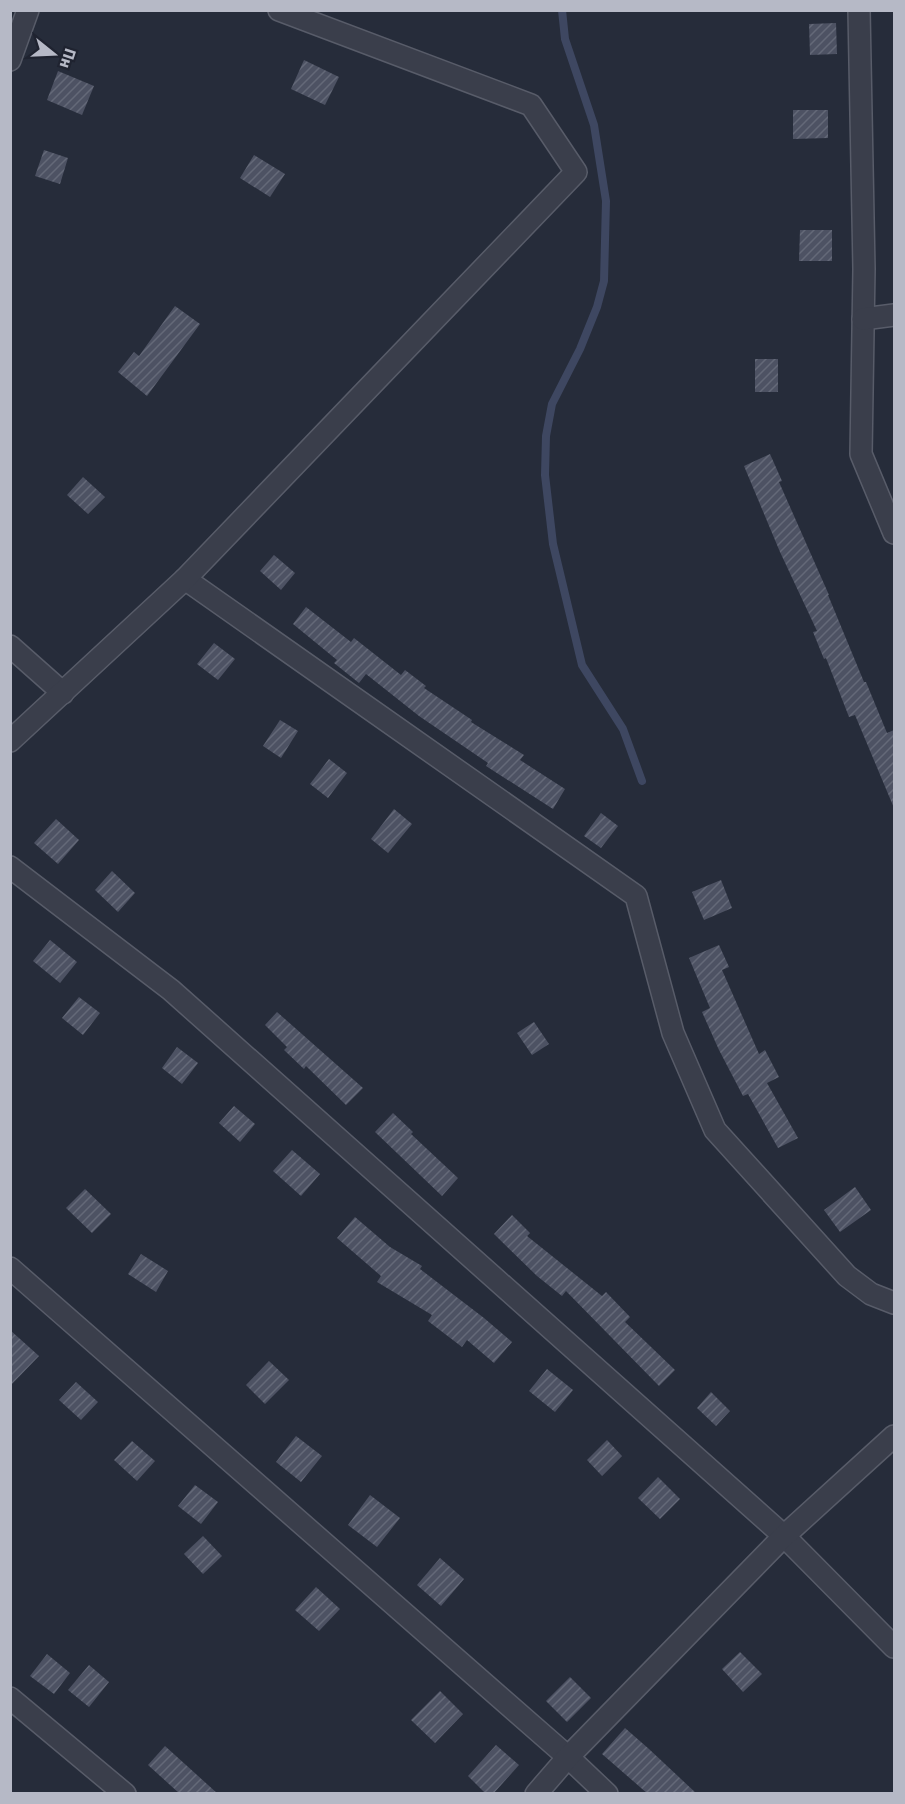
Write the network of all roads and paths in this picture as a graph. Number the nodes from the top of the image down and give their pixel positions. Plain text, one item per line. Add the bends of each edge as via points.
1 (28, 10) edge
2 (279, 10) edge
3 (860, 10) edge
4 (10, 60) edge
5 (894, 315) edge
6 (863, 319) junction
7 (894, 533) edge
8 (185, 579) junction
9 (10, 646) edge
10 (63, 693) junction
11 (10, 741) edge
12 (10, 867) edge
13 (10, 1268) edge
14 (894, 1303) edge
15 (894, 1436) edge
16 (784, 1536) junction
17 (894, 1647) edge
18 (10, 1698) edge
19 (568, 1757) junction
20 (125, 1794) edge
21 (536, 1794) edge
22 (607, 1794) edge

1 - 4 street
2 - 8 street via 531,105 576,172
3 - 6 street
5 - 6 street
6 - 7 street via 861,454
8 - 10 street
8 - 14 street via 636,896 673,1033 715,1130 847,1276 871,1294
9 - 10 street
10 - 11 street
12 - 16 street via 171,990
13 - 19 street
15 - 16 street
16 - 17 street
16 - 19 street
18 - 20 street
19 - 21 street
19 - 22 street

